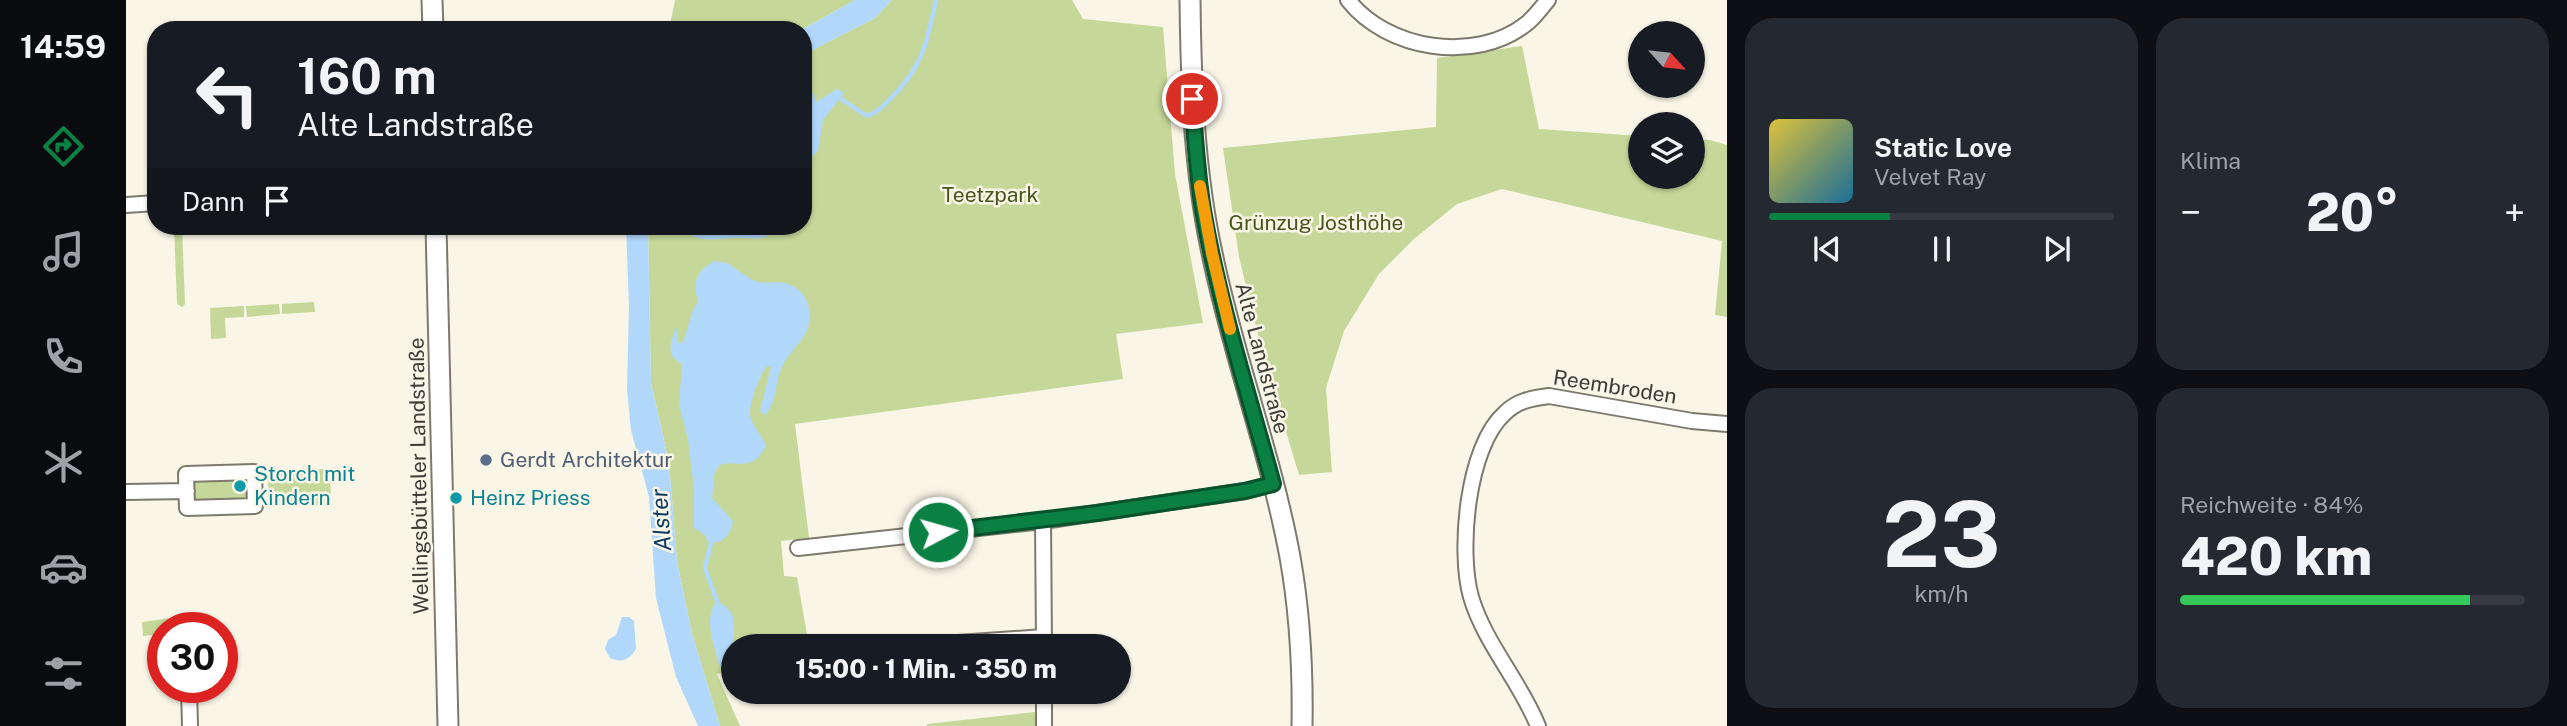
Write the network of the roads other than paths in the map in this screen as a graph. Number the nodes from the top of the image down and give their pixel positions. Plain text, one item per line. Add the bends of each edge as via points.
1 (432, 0) edge
2 (1190, 0) edge
3 (1348, 0) edge
4 (1548, 0) edge
5 (433, 21) edge
6 (147, 204) edge
7 (126, 205) edge
8 (436, 235) edge
9 (1727, 424) edge
10 (1273, 484) junction
11 (187, 491) junction
12 (126, 492) edge
13 (1043, 521) junction
14 (798, 548) dead end
15 (1044, 634) edge
16 (189, 703) edge
17 (1044, 704) edge
18 (190, 726) edge
19 (447, 726) edge
20 (1044, 726) edge
21 (1302, 726) edge
22 (1538, 726) edge

1 - 5 main road
2 - 10 main road, Alte Landstraße via 1192,99 1203,208 1224,309
3 - 4 street via 1386,31 1441,49 1493,41 1526,24
6 - 7 street
8 - 19 main road, Wellingsbütteler Landstraße
9 - 22 street, Reembroden via 1549,396 1528,399 1497,421 1479,452 1464,530 1471,596 1493,647
10 - 13 street
10 - 21 main road, Alte Landstraße via 1297,607
11 - 11 street via 187,508 255,506 254,472 186,474
11 - 12 street
13 - 14 street
13 - 15 street
16 - 18 street
17 - 20 street

